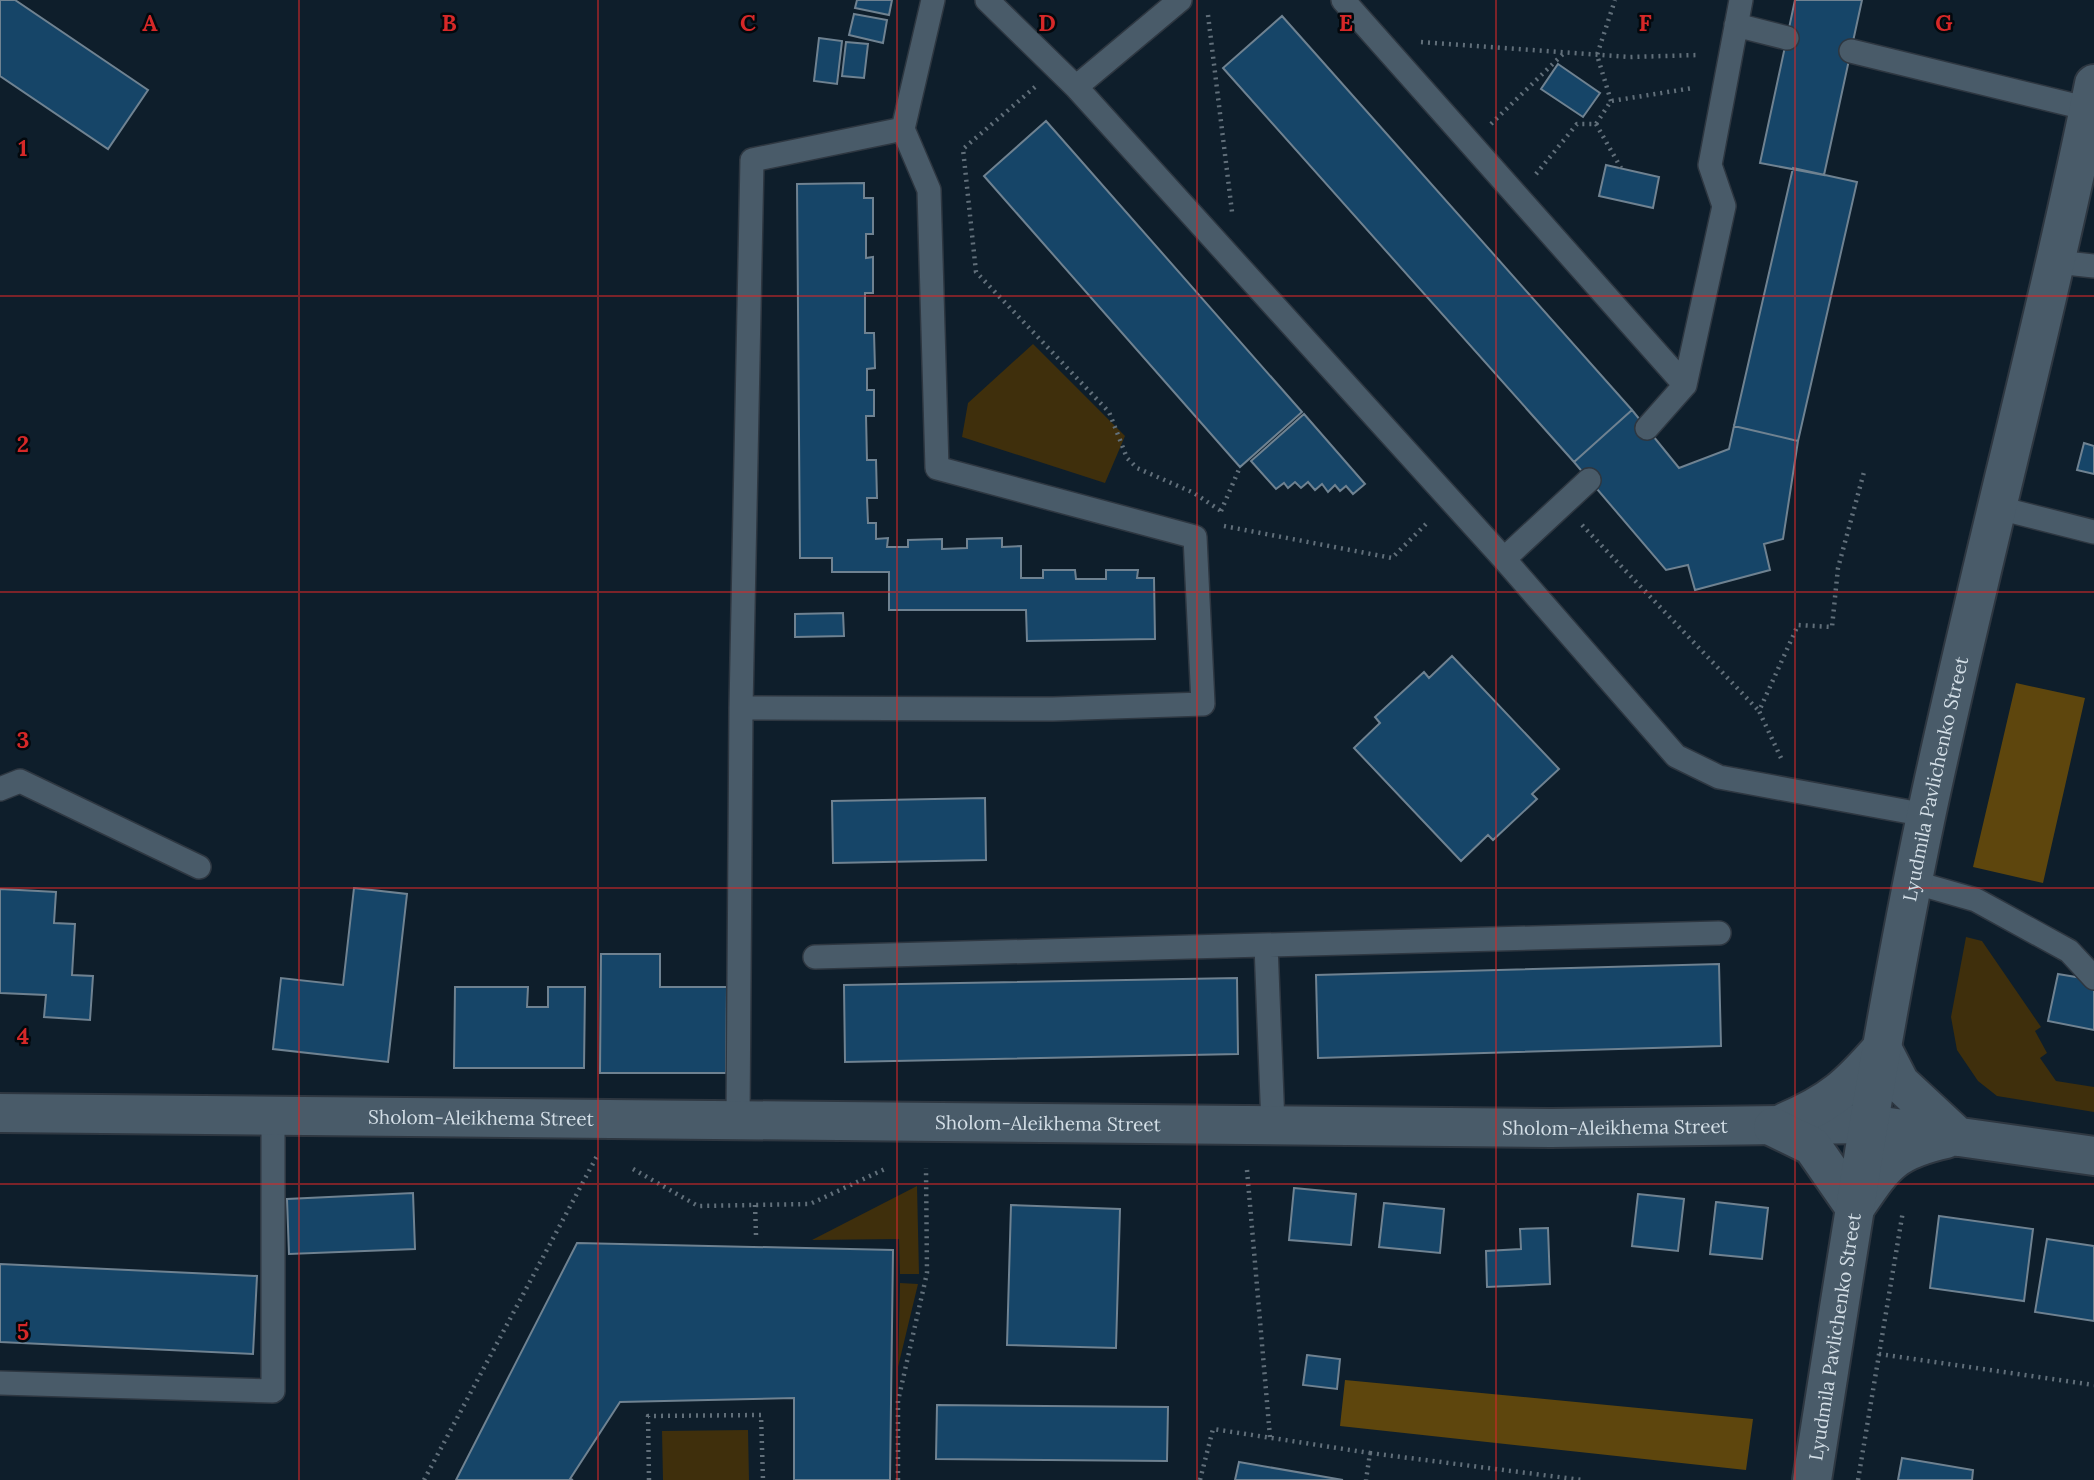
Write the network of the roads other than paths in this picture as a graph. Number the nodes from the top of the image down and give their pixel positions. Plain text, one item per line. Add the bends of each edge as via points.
1 (933, 0) edge
2 (987, 0) edge
3 (1180, 0) edge
4 (1343, 0) edge
5 (1741, 0) edge
6 (1736, 24) junction
7 (1787, 38) dead end
8 (1852, 51) dead end
9 (1076, 87) junction
10 (2091, 96) edge
11 (903, 129) junction
12 (2056, 262) junction
13 (2094, 266) edge
14 (1685, 384) junction
15 (1647, 428) dead end
16 (1589, 480) dead end
17 (1995, 507) junction
18 (2094, 532) edge
19 (1504, 559) junction
20 (741, 708) junction
21 (0, 789) edge
22 (1926, 815) junction
23 (199, 867) dead end
24 (1913, 882) junction
25 (1719, 933) dead end
26 (1266, 945) junction
27 (815, 957) dead end
28 (2094, 978) edge
29 (1882, 1048) junction
30 (0, 1113) edge
31 (273, 1118) junction
32 (738, 1121) junction
33 (1868, 1124) junction
34 (1273, 1125) junction
35 (1773, 1126) junction
36 (1958, 1137) junction
37 (2094, 1156) edge
38 (1855, 1208) junction
39 (0, 1383) edge
40 (1812, 1480) edge

1 - 11 lane
2 - 9 lane
3 - 9 lane
4 - 14 lane
5 - 6 lane
6 - 7 lane
6 - 14 lane via 1710,165 1724,206
8 - 10 lane
9 - 19 lane
10 - 12 street, Lyudmila Pavlichenko Street
11 - 20 lane via 751,160
11 - 20 lane via 929,190 937,468 1195,537 1203,704 1053,709
12 - 13 lane
12 - 17 street, Lyudmila Pavlichenko Street
14 - 15 lane
16 - 19 lane
17 - 18 lane
17 - 22 street, Lyudmila Pavlichenko Street
19 - 22 lane via 1676,756 1719,777
20 - 32 lane
21 - 23 lane via 20,781
22 - 24 street, Lyudmila Pavlichenko Street
24 - 28 lane via 1976,900 2068,951
24 - 29 street, Lyudmila Pavlichenko Street
25 - 26 lane
26 - 27 lane
26 - 34 lane
29 - 33 street, Lyudmila Pavlichenko Street
29 - 35 street via 1848,1086 1820,1107
29 - 36 street via 1900,1083
30 - 31 street, Sholom-Aleikhema Street
31 - 32 street, Sholom-Aleikhema Street
31 - 39 lane via 273,1391
32 - 34 street, Sholom-Aleikhema Street
33 - 35 street, Sholom-Aleikhema Street
33 - 36 street, Sholom-Aleikhema Street
33 - 38 street, Lyudmila Pavlichenko Street
34 - 35 street, Sholom-Aleikhema Street
35 - 38 street via 1812,1146
36 - 37 street, Sholom-Aleikhema Street
36 - 38 street via 1910,1147 1881,1170
38 - 40 street, Lyudmila Pavlichenko Street

